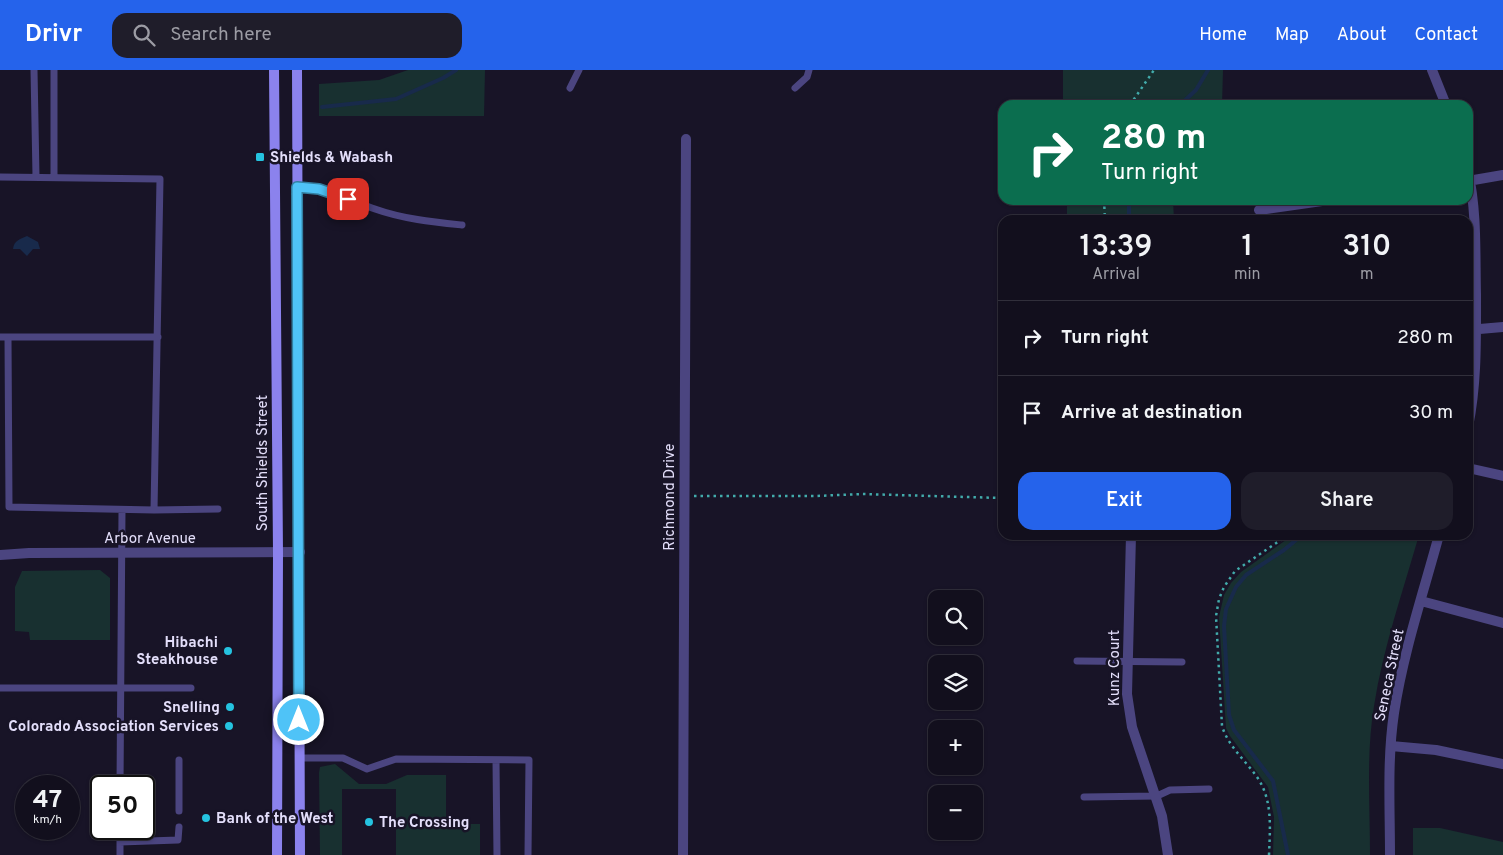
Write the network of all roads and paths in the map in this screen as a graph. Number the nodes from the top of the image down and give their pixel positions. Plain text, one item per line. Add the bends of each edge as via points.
1 (34, 70) edge
2 (54, 70) edge
3 (274, 70) edge
4 (297, 70) edge
5 (579, 70) edge
6 (809, 70) edge
7 (1154, 70) edge
8 (1432, 70) edge
9 (570, 88) dead end
10 (795, 88) dead end
11 (1133, 100) edge
12 (1444, 100) edge
13 (686, 139) dead end
14 (1503, 175) edge
15 (36, 176) junction
16 (54, 176) junction
17 (0, 177) edge
18 (1473, 178) edge
19 (297, 187) junction
20 (1294, 205) edge
21 (1472, 205) edge
22 (1259, 210) dead end
23 (462, 225) dead end
24 (1473, 296) edge
25 (1503, 328) edge
26 (1473, 330) edge
27 (4, 337) edge
28 (158, 337) junction
29 (1473, 359) edge
30 (1473, 394) edge
31 (1473, 469) edge
32 (1503, 476) edge
33 (684, 497) junction
34 (998, 498) edge
35 (122, 510) junction
36 (154, 510) junction
37 (218, 510) dead end
38 (1130, 540) edge
39 (1281, 540) edge
40 (1438, 540) edge
41 (300, 552) junction
42 (121, 553) junction
43 (278, 553) junction
44 (0, 555) edge
45 (1421, 601) junction
46 (1503, 623) edge
47 (1078, 661) dead end
48 (1128, 662) junction
49 (1182, 662) dead end
50 (0, 688) edge
51 (121, 688) junction
52 (191, 688) dead end
53 (1391, 746) junction
54 (299, 758) junction
55 (179, 760) dead end
56 (496, 760) junction
57 (1503, 764) edge
58 (120, 775) edge
59 (1209, 789) dead end
60 (1157, 796) junction
61 (1084, 797) dead end
62 (178, 811) dead end
63 (178, 827) dead end
64 (120, 842) joint
65 (120, 855) edge
66 (277, 855) edge
67 (300, 855) edge
68 (497, 855) edge
69 (528, 855) edge
70 (683, 855) edge
71 (1168, 855) edge
72 (1269, 855) edge
73 (1390, 855) edge

1 - 15 lane
2 - 16 lane
3 - 43 main road, South Shields Street
4 - 19 main road
5 - 9 lane
6 - 10 lane via 807,77
7 - 11 path
8 - 12 street
13 - 33 street, Richmond Drive
14 - 18 street
15 - 16 lane
15 - 17 lane
16 - 28 lane via 160,179
19 - 23 lane via 319,189 375,210 409,218
19 - 41 main road
20 - 22 street
21 - 24 street via 1475,228
25 - 26 street
27 - 28 lane
27 - 35 lane via 9,507
28 - 36 lane
29 - 30 street
31 - 32 street
33 - 34 path via 862,494
33 - 70 street, Richmond Drive
35 - 36 lane
35 - 42 lane
36 - 37 lane
38 - 48 street, Kunz Court
39 - 72 path via 1236,571 1224,587 1216,616 1222,726 1229,742 1264,789 1270,818
40 - 45 street, Seneca Street
41 - 43 street, Arbor Avenue
41 - 54 main road
42 - 43 street, Arbor Avenue
42 - 44 street, Arbor Avenue
42 - 51 lane
43 - 66 main road, South Shields Street
45 - 46 street
45 - 53 street, Seneca Street via 1397,697
47 - 48 lane
48 - 49 lane
48 - 60 street, Kunz Court via 1129,715
50 - 51 lane
51 - 52 lane
51 - 58 lane
53 - 57 street via 1436,750
53 - 73 street, Seneca Street
54 - 56 lane via 343,758 367,768 396,759
54 - 67 main road
55 - 62 lane
56 - 68 lane
56 - 69 lane via 529,760
59 - 60 lane via 1170,790
60 - 61 lane
60 - 71 street, Kunz Court
63 - 64 lane via 178,840
64 - 65 lane

